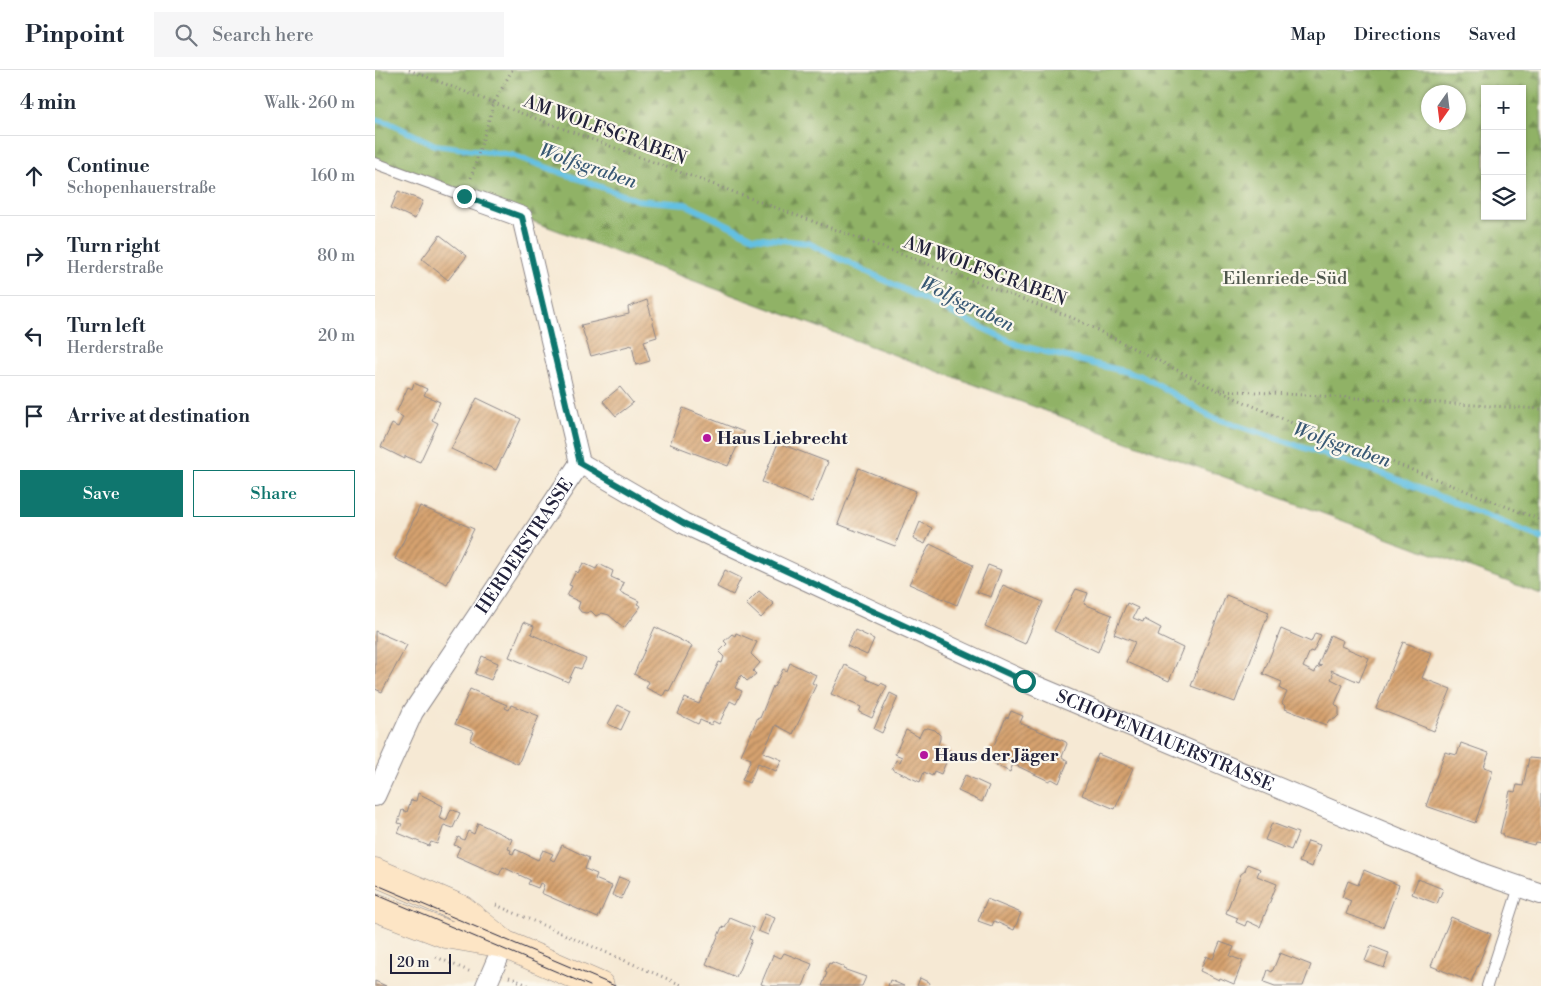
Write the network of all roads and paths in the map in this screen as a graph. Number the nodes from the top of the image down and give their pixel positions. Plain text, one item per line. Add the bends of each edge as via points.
1 (409, 70) edge
2 (513, 70) edge
3 (493, 103) junction
4 (375, 163) edge
5 (475, 166) dead end
6 (464, 196) joint
7 (1217, 390) junction
8 (1541, 409) edge
9 (580, 463) junction
10 (1541, 520) edge
11 (375, 796) edge
12 (375, 872) edge
13 (1519, 887) junction
14 (1541, 894) edge
15 (493, 904) dead end
16 (375, 907) edge
17 (504, 944) junction
18 (428, 954) dead end
19 (487, 983) edge
20 (600, 986) edge
21 (684, 986) edge
22 (1487, 986) edge

1 - 3 path, AM WOLFSGRABEN
2 - 3 path
3 - 5 path
3 - 7 path, AM WOLFSGRABEN via 1073,318
4 - 6 lane
6 - 9 street, HERDERSTRASSE via 522,217
7 - 8 path
7 - 10 path, AM WOLFSGRABEN via 1299,426
9 - 11 street, HERDERSTRASSE via 413,712
9 - 13 street, SCHOPENHAUERSTRASSE via 683,523 1024,681
12 - 17 main road via 461,909
13 - 14 street, SCHOPENHAUERSTRASSE
13 - 22 lane
15 - 21 path
16 - 17 main road via 446,934
17 - 19 street
17 - 20 main road
18 - 19 path

